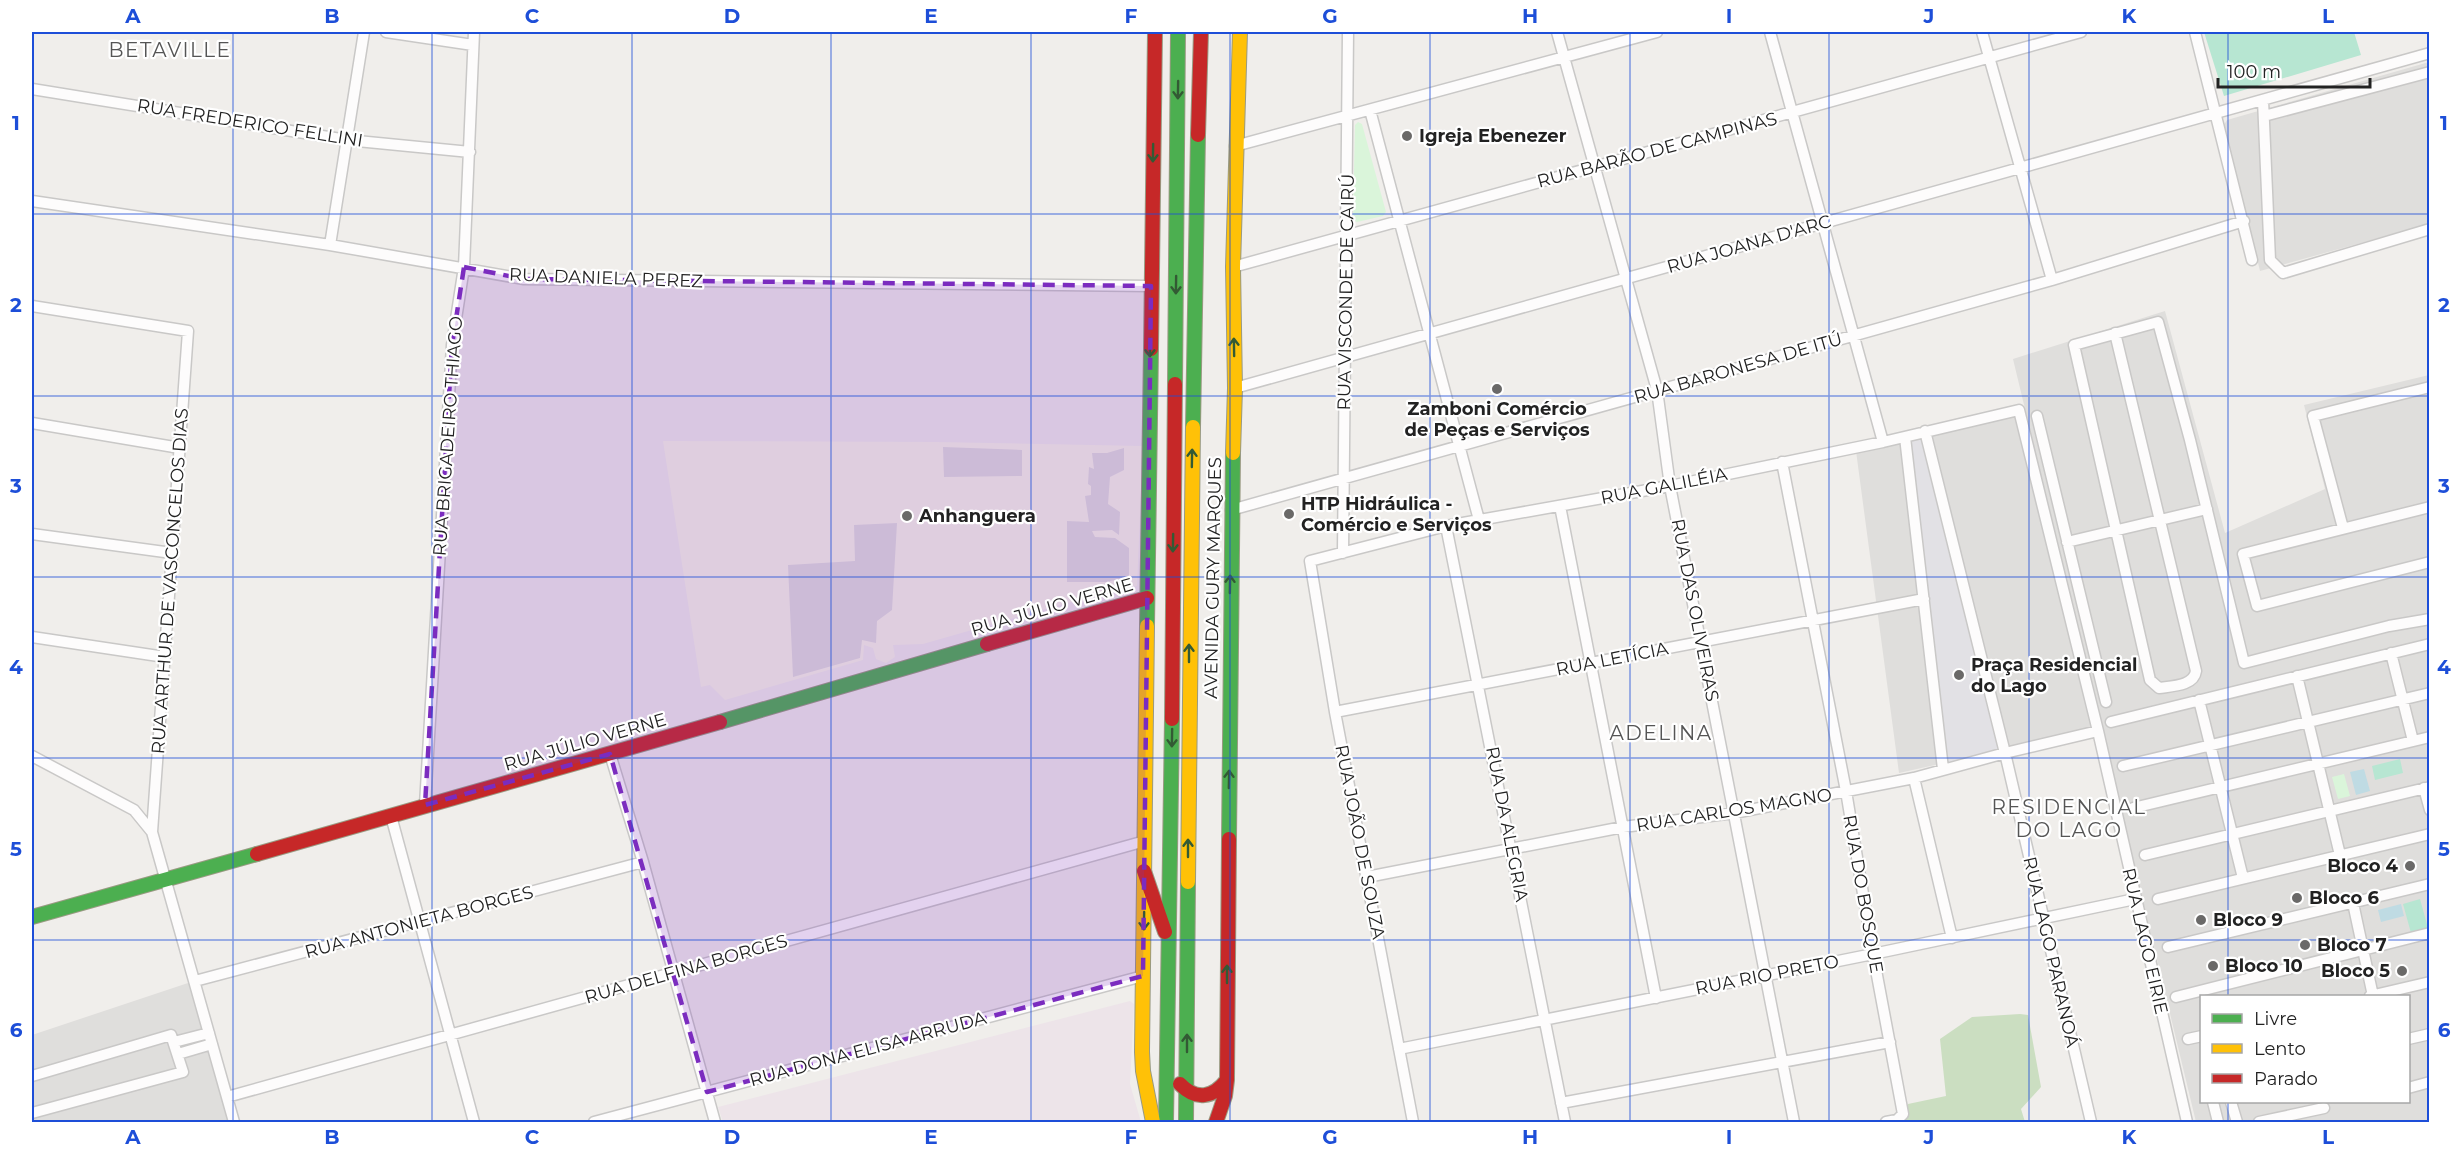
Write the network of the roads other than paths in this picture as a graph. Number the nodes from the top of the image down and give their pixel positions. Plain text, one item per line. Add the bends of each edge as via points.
1 (364, 32) edge
2 (386, 32) edge
3 (474, 32) edge
4 (1155, 32) edge
5 (1178, 32) edge
6 (1201, 32) edge
7 (1240, 32) edge
8 (1348, 32) edge
9 (1557, 32) edge
10 (1657, 32) edge
11 (1770, 32) edge
12 (1982, 32) edge
13 (2081, 32) edge
14 (2195, 32) edge
15 (473, 45) junction
16 (2430, 53) edge
17 (1565, 57) junction
18 (1989, 58) junction
19 (2430, 72) edge
20 (32, 89) edge
21 (2263, 100) junction
22 (1370, 110) junction
23 (1792, 112) junction
24 (2217, 113) junction
25 (1347, 116) junction
26 (2264, 116) junction
27 (347, 140) junction
28 (1235, 146) junction
29 (470, 152) junction
30 (1594, 167) junction
31 (2022, 167) junction
32 (32, 201) edge
33 (1400, 221) junction
34 (2244, 221) junction
35 (1824, 223) junction
36 (2430, 229) edge
37 (1346, 236) junction
38 (330, 245) junction
39 (2252, 260) dead end
40 (464, 267) junction
41 (1233, 267) junction
42 (1626, 278) junction
43 (2052, 280) junction
44 (1151, 286) junction
45 (32, 306) edge
46 (1430, 333) junction
47 (2115, 333) junction
48 (1854, 335) junction
49 (1345, 357) junction
50 (2430, 387) edge
51 (1235, 388) junction
52 (1657, 390) junction
53 (2019, 410) joint
54 (2037, 416) dead end
55 (32, 423) edge
56 (1925, 431) junction
57 (1905, 437) junction
58 (1883, 442) junction
59 (1460, 446) junction
60 (180, 448) junction
61 (1782, 462) junction
62 (1344, 478) junction
63 (1670, 486) junction
64 (1560, 506) junction
65 (2430, 507) edge
66 (2207, 509) junction
67 (1231, 510) junction
68 (1479, 520) junction
69 (2160, 520) junction
70 (1446, 526) junction
71 (2343, 528) junction
72 (2115, 530) junction
73 (32, 534) edge
74 (2067, 542) junction
75 (172, 553) junction
76 (1343, 553) junction
77 (1310, 561) joint
78 (2430, 562) edge
79 (1147, 598) junction
80 (1924, 599) junction
81 (2430, 619) edge
82 (1812, 621) junction
83 (32, 637) edge
84 (1701, 642) junction
85 (2430, 644) edge
86 (2391, 653) junction
87 (165, 657) junction
88 (1591, 663) junction
89 (2297, 676) junction
90 (1479, 684) junction
91 (2430, 693) edge
92 (2403, 699) junction
93 (2199, 700) junction
94 (2106, 702) dead end
95 (1335, 712) junction
96 (2111, 722) dead end
97 (2307, 722) junction
98 (2098, 731) junction
99 (2430, 737) edge
100 (2413, 741) junction
101 (2210, 745) junction
102 (2005, 753) junction
103 (610, 754) junction
104 (32, 756) edge
105 (2317, 765) junction
106 (2123, 766) dead end
107 (1943, 769) junction
108 (1914, 778) junction
109 (2221, 788) junction
110 (2427, 788) edge
111 (1846, 791) junction
112 (424, 806) junction
113 (2133, 808) dead end
114 (2430, 810) edge
115 (2328, 812) junction
116 (1734, 813) junction
117 (391, 816) junction
118 (1623, 828) junction
119 (152, 832) junction
120 (2232, 834) junction
121 (2430, 834) edge
122 (1145, 841) junction
123 (1512, 849) junction
124 (2145, 855) dead end
125 (2340, 855) junction
126 (644, 862) junction
127 (1144, 871) junction
128 (1367, 877) junction
129 (2243, 878) junction
130 (166, 881) junction
131 (2430, 884) edge
132 (2135, 899) junction
133 (2158, 899) dead end
134 (2353, 903) junction
135 (32, 917) edge
136 (2044, 918) junction
137 (419, 922) junction
138 (2430, 933) edge
139 (1953, 938) junction
140 (1169, 943) junction
141 (2168, 947) dead end
142 (2363, 950) junction
143 (1873, 954) junction
144 (673, 973) junction
145 (1143, 976) junction
146 (1766, 976) junction
147 (195, 981) junction
148 (2430, 982) edge
149 (2372, 995) edge
150 (2376, 995) edge
151 (2176, 997) dead end
152 (1656, 998) junction
153 (1169, 1018) junction
154 (1545, 1020) junction
155 (209, 1033) junction
156 (2430, 1034) edge
157 (450, 1035) junction
158 (2200, 1036) edge
159 (2188, 1039) dead end
160 (2410, 1039) edge
161 (174, 1042) junction
162 (1890, 1042) junction
163 (212, 1044) junction
164 (1399, 1049) junction
165 (178, 1054) junction
166 (1782, 1062) junction
167 (32, 1076) edge
168 (1227, 1080) junction
169 (2430, 1082) edge
170 (2410, 1088) edge
171 (707, 1092) junction
172 (1186, 1092) junction
173 (227, 1097) junction
174 (1562, 1103) junction
175 (2213, 1103) edge
176 (2232, 1103) edge
177 (2324, 1108) dead end
178 (32, 1113) edge
179 (234, 1122) edge
180 (474, 1122) edge
181 (594, 1122) edge
182 (715, 1122) edge
183 (1153, 1122) edge
184 (1166, 1122) edge
185 (1186, 1122) edge
186 (1216, 1122) edge
187 (1413, 1122) edge
188 (1565, 1122) edge
189 (1794, 1122) edge
190 (1886, 1122) edge
191 (2091, 1122) edge
192 (2187, 1122) edge
193 (2218, 1122) edge
194 (2237, 1122) edge
195 (2259, 1122) edge

1 - 27 street
2 - 15 street
3 - 15 street, RUA BRIGADEIRO THIAGO
4 -> 44 main road
5 -> 140 main road
172 -> 6 main road, AVENIDA GURY MARQUES via 1189,644
7 - 28 main road, AVENIDA GURY MARQUES
8 - 25 street, RUA VISCONDE DE CAIRÚ
9 - 17 street, RUA DAS OLIVEIRAS
10 - 17 street
11 - 23 street
12 - 18 street
13 - 18 street, RUA BARÃO DE CAMPINAS
14 - 24 street
15 - 29 street, RUA BRIGADEIRO THIAGO
16 - 21 street, RUA JOANA D'ARC
17 - 22 street
17 - 30 street, RUA DAS OLIVEIRAS
18 - 23 street, RUA BARÃO DE CAMPINAS
18 - 31 street
19 - 26 street
20 - 27 street, RUA FREDERICO FELLINI
21 - 24 street, RUA JOANA D'ARC
21 - 26 street
22 - 25 street
22 - 33 street
23 - 30 street, RUA BARÃO DE CAMPINAS
23 - 35 street
24 - 31 street, RUA JOANA D'ARC
24 - 34 street
25 - 28 street
25 - 37 street, RUA VISCONDE DE CAIRÚ
26 - 36 street via 2270,260 2279,271
27 - 29 street, RUA FREDERICO FELLINI
27 - 38 street
28 - 41 main road, AVENIDA GURY MARQUES
29 - 40 street, RUA BRIGADEIRO THIAGO
30 - 33 street, RUA BARÃO DE CAMPINAS
30 - 42 street, RUA DAS OLIVEIRAS
31 - 35 street, RUA JOANA D'ARC
31 - 43 street
32 - 38 street, RUA DANIELA PEREZ
33 - 37 street, RUA BARÃO DE CAMPINAS
33 - 46 street
34 - 39 street
34 - 43 street, RUA BARONESA DE ITÚ
35 - 42 street, RUA JOANA D'ARC
35 - 48 street
37 - 41 street, RUA BARÃO DE CAMPINAS
37 - 49 street, RUA VISCONDE DE CAIRÚ
38 - 40 street, RUA DANIELA PEREZ
40 - 44 street, RUA DANIELA PEREZ via 524,279
40 - 112 street, RUA BRIGADEIRO THIAGO via 452,345
51 -> 41 main road, AVENIDA GURY MARQUES
42 - 46 street, RUA JOANA D'ARC
42 - 52 street, RUA DAS OLIVEIRAS
43 - 48 street, RUA BARONESA DE ITÚ
44 -> 79 main road
45 - 60 street, RUA ARTHUR DE VASCONCELOS DIAS via 188,331
46 - 49 street, RUA JOANA D'ARC
46 - 59 street
47 - 66 street via 2158,322
47 - 69 street
47 - 72 street via 2074,345
48 - 52 street, RUA BARONESA DE ITÚ
48 - 58 street
49 - 51 street, RUA JOANA D'ARC
49 - 62 street, RUA VISCONDE DE CAIRÚ
50 - 71 street via 2313,416
51 - 67 main road, AVENIDA GURY MARQUES
52 - 59 street, RUA BARONESA DE ITÚ
52 - 63 street, RUA DAS OLIVEIRAS
53 - 56 street, RUA GALILÉIA
53 - 98 street, RUA LAGO EIRIE
54 - 74 street
55 - 60 street
56 - 57 street, RUA GALILÉIA
56 - 102 street, RUA LAGO PARANOÁ
57 - 58 street, RUA GALILÉIA
57 - 80 street
58 - 61 street, RUA GALILÉIA
59 - 62 street, RUA BARONESA DE ITÚ
59 - 68 street
60 - 75 street, RUA ARTHUR DE VASCONCELOS DIAS
61 - 63 street, RUA GALILÉIA
61 - 82 street, RUA DO BOSQUE
62 - 67 street, RUA BARONESA DE ITÚ
62 - 76 street, RUA VISCONDE DE CAIRÚ
63 - 64 street, RUA GALILÉIA
63 - 84 street, RUA DAS OLIVEIRAS
64 - 68 street, RUA GALILÉIA
64 - 88 street
65 - 71 street
66 - 69 street
66 - 81 street via 2244,663
168 -> 67 main road, AVENIDA GURY MARQUES
68 - 70 street, RUA GALILÉIA
69 - 72 street
69 - 72 street via 2196,671 2189,682 2159,688 2150,680
70 - 76 street, RUA GALILÉIA
70 - 90 street, RUA DA ALEGRIA
71 - 78 street via 2243,554 2257,606
72 - 74 street
73 - 75 street
74 - 94 street
75 - 87 street, RUA ARTHUR DE VASCONCELOS DIAS
76 - 77 street, RUA GALILÉIA
77 - 95 street, RUA JOÃO DE SOUZA
79 - 103 main road, RUA JÚLIO VERNE
79 - 122 main road
80 - 82 street, RUA LETÍCIA
80 - 107 street
82 - 84 street, RUA LETÍCIA
82 - 111 street, RUA DO BOSQUE
83 - 87 street
84 - 88 street, RUA LETÍCIA
84 - 116 street, RUA DAS OLIVEIRAS
85 - 86 street
86 - 89 street
86 - 92 street
87 - 119 street, RUA ARTHUR DE VASCONCELOS DIAS
88 - 90 street, RUA LETÍCIA
88 - 118 street
89 - 93 street
89 - 97 street
90 - 95 street, RUA LETÍCIA
90 - 123 street, RUA DA ALEGRIA
91 - 92 street
92 - 97 street
92 - 100 street
93 - 96 street
93 - 101 street
95 - 128 street, RUA JOÃO DE SOUZA
97 - 101 street
97 - 105 street
98 - 102 street, RUA CARLOS MAGNO
98 - 132 street, RUA LAGO EIRIE
99 - 100 street
100 - 105 street
101 - 106 street
101 - 109 street
102 - 107 street, RUA CARLOS MAGNO
102 - 136 street, RUA LAGO PARANOÁ
103 - 112 main road, RUA JÚLIO VERNE
103 - 126 street
104 - 119 street via 134,810
105 - 109 street
105 - 115 street
107 - 108 street, RUA CARLOS MAGNO
108 - 111 street, RUA CARLOS MAGNO
108 - 139 street
109 - 113 street
109 - 120 street
110 - 114 street
110 - 115 street
111 - 116 street, RUA CARLOS MAGNO
111 - 143 street, RUA DO BOSQUE
112 - 117 main road, RUA JÚLIO VERNE
115 - 120 street
115 - 125 street
116 - 118 street, RUA CARLOS MAGNO
116 - 146 street, RUA DAS OLIVEIRAS
117 - 130 main road, RUA JÚLIO VERNE
117 - 137 street
118 - 123 street, RUA CARLOS MAGNO
118 - 152 street
119 - 130 street
120 - 124 street
120 - 129 street
121 - 125 street
122 - 127 main road
122 - 144 street, RUA DELFINA BORGES
123 - 128 street, RUA CARLOS MAGNO
123 - 154 street, RUA DA ALEGRIA
125 - 129 street
126 - 137 street, RUA ANTONIETA BORGES
126 - 144 street
127 - 140 main road
127 -> 145 main road
128 - 164 street, RUA JOÃO DE SOUZA
129 - 133 street
130 - 135 main road, RUA JÚLIO VERNE
130 - 147 street
131 - 134 street
132 - 136 street, RUA RIO PRETO
132 - 192 street, RUA LAGO EIRIE
134 - 141 street
134 - 142 street
136 - 139 street, RUA RIO PRETO
136 - 191 street, RUA LAGO PARANOÁ
137 - 147 street, RUA ANTONIETA BORGES
137 - 157 street
138 - 142 street
139 - 143 street, RUA RIO PRETO
140 - 153 main road
142 - 149 street
142 - 151 street
143 - 146 street, RUA RIO PRETO
143 - 162 street, RUA DO BOSQUE
144 - 157 street, RUA DELFINA BORGES
144 - 171 street
145 - 171 street, RUA DONA ELISA ARRUDA
145 - 183 main road via 1143,1071
146 - 152 street, RUA RIO PRETO
146 - 166 street, RUA DAS OLIVEIRAS
147 - 155 street
148 - 150 street
152 - 154 street, RUA RIO PRETO
153 - 172 main road via 1175,1075
153 - 184 main road
154 - 164 street, RUA RIO PRETO
154 - 174 street, RUA DA ALEGRIA
155 - 161 street
155 - 163 street
156 - 160 street
157 - 173 street, RUA DELFINA BORGES
157 - 180 street
158 - 159 street
161 - 165 street
161 - 167 street via 171,1035
162 - 166 street
162 - 190 street, RUA DO BOSQUE via 1903,1114
163 - 165 street
163 - 173 street
164 - 187 street, RUA JOÃO DE SOUZA
165 - 178 street via 183,1072
166 - 174 street
166 - 189 street, RUA DAS OLIVEIRAS
168 - 172 main road via 1212,1095
168 - 186 main road, AVENIDA GURY MARQUES
169 - 170 street
171 - 181 street, RUA DONA ELISA ARRUDA
171 - 182 street
172 - 185 main road, AVENIDA GURY MARQUES
173 - 179 street
174 - 188 street, RUA DA ALEGRIA
175 - 193 street
176 - 194 street
177 - 195 street

